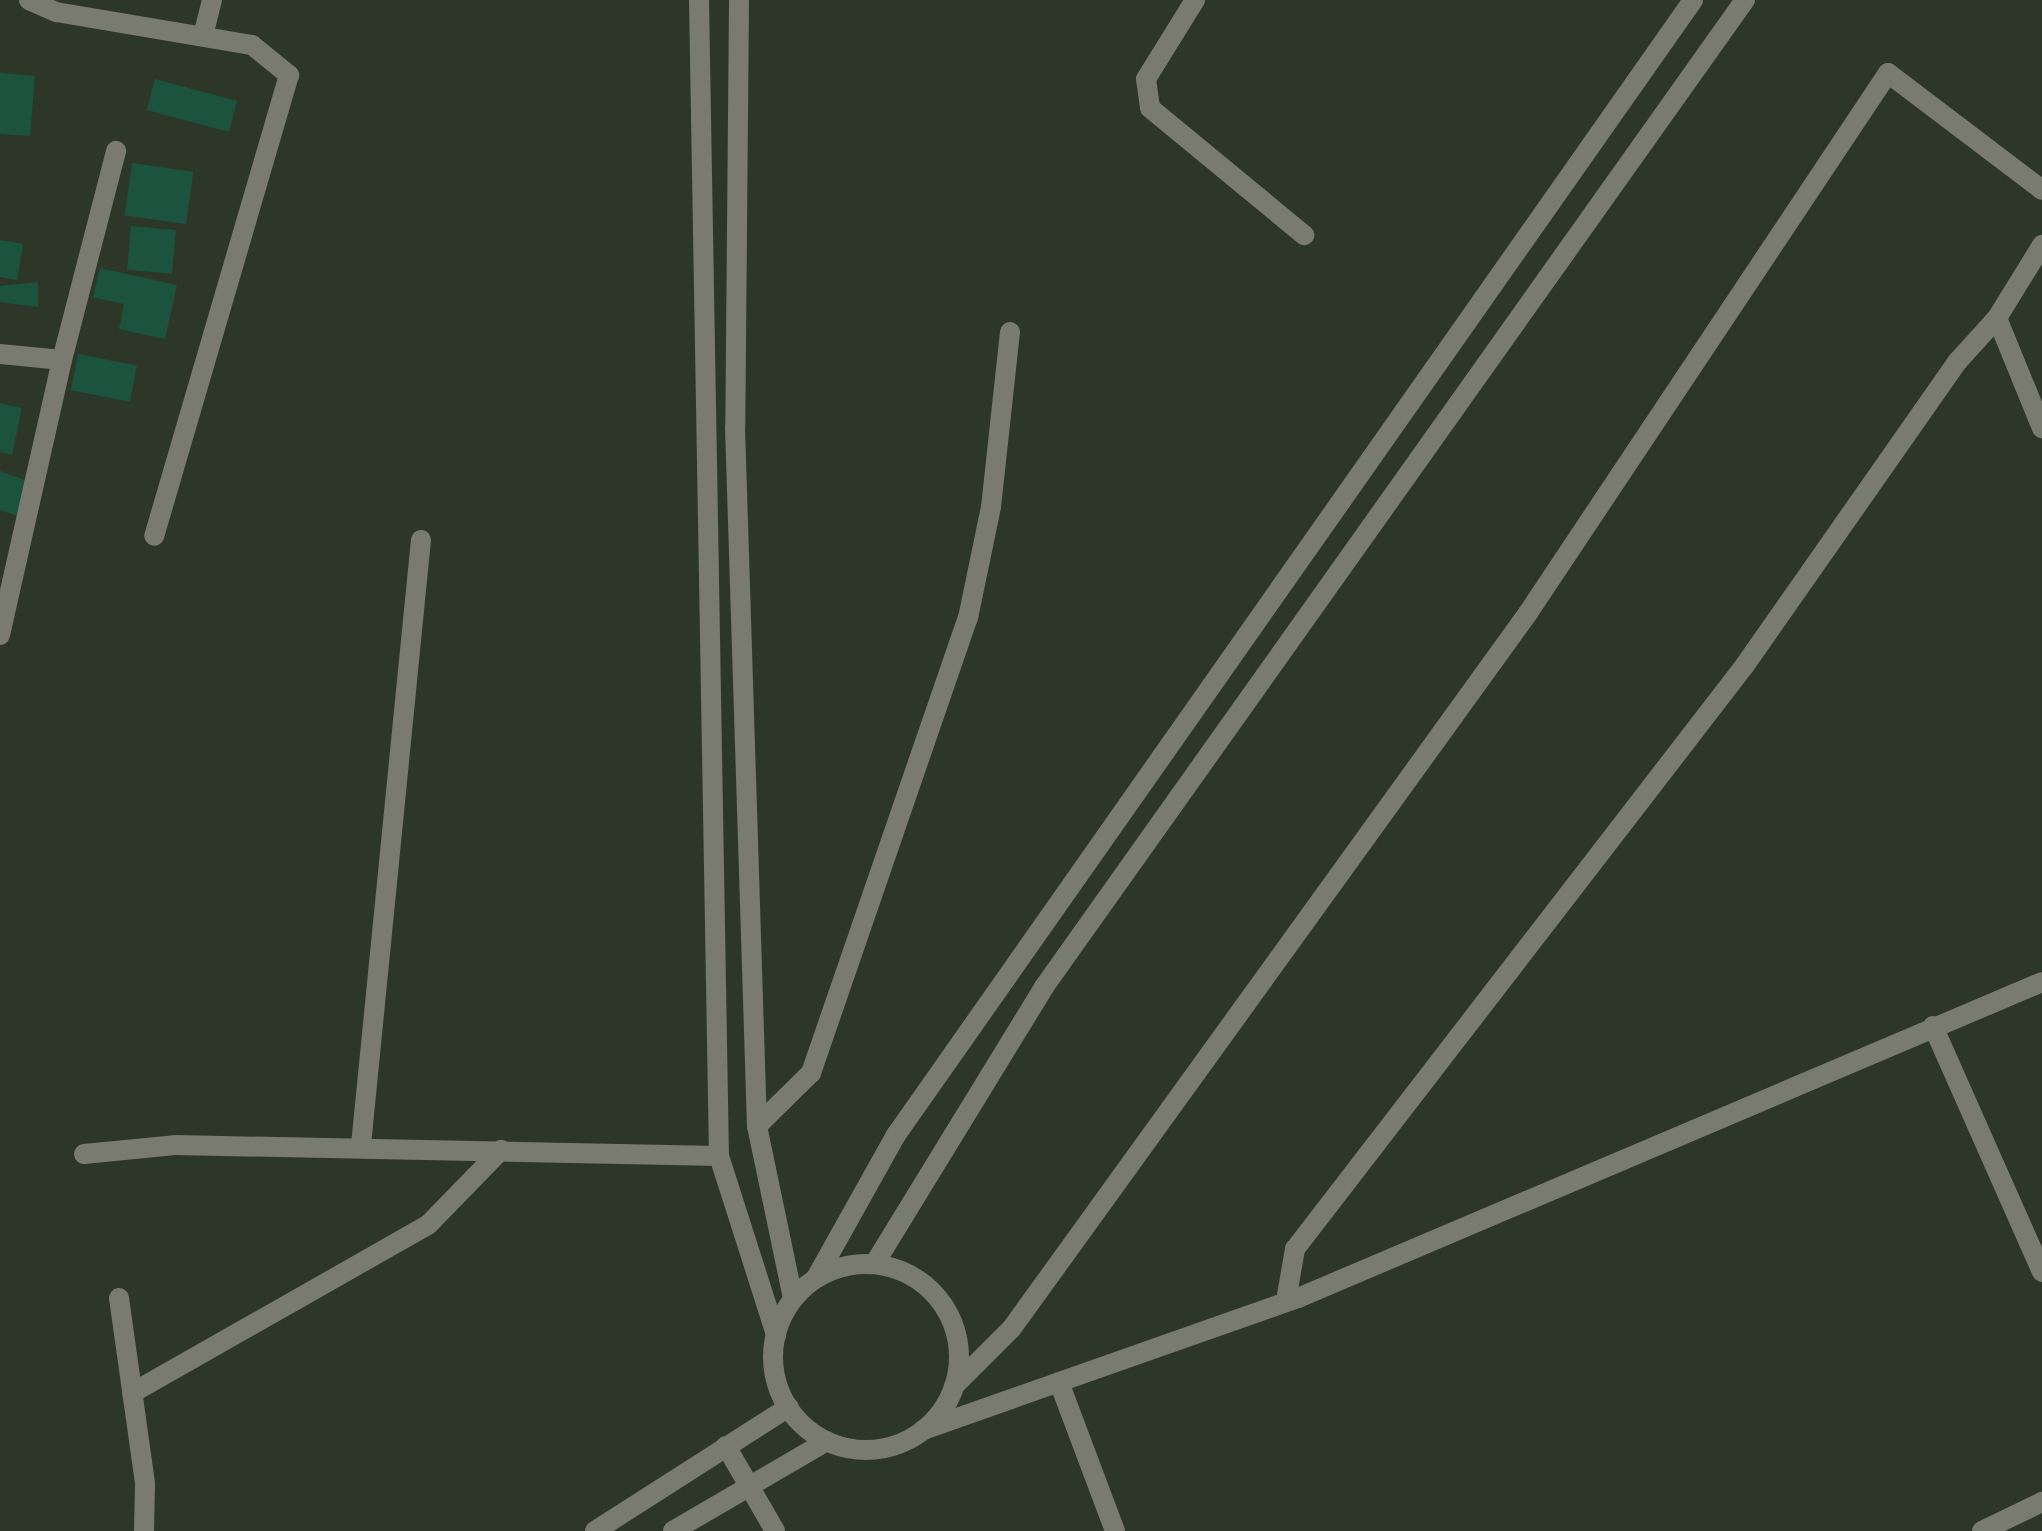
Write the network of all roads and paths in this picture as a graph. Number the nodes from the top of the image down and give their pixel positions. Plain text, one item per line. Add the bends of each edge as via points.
1 (29, 0) edge
2 (212, 0) edge
3 (699, 0) edge
4 (739, 0) edge
5 (1195, 0) edge
6 (1693, 0) edge
7 (1745, 0) edge
8 (203, 36) junction
9 (116, 151) dead end
10 (2042, 190) edge
11 (1304, 235) dead end
12 (2042, 246) edge
13 (1997, 318) junction
14 (1010, 332) dead end
15 (0, 354) edge
16 (62, 360) junction
17 (2042, 428) edge
18 (154, 536) dead end
19 (422, 540) dead end
20 (0, 635) edge
21 (2042, 982) edge
22 (1933, 1026) junction
23 (757, 1126) junction
24 (361, 1145) junction
25 (501, 1150) junction
26 (84, 1154) dead end
27 (719, 1156) junction
28 (875, 1263) junction
29 (2042, 1272) edge
30 (816, 1278) junction
31 (118, 1298) dead end
32 (793, 1298) junction
33 (1286, 1301) junction
34 (776, 1336) junction
35 (1059, 1382) junction
36 (954, 1386) junction
37 (132, 1394) junction
38 (788, 1407) junction
39 (923, 1430) junction
40 (827, 1441) junction
41 (726, 1446) junction
42 (748, 1484) junction
43 (2042, 1502) edge
44 (144, 1531) edge
45 (595, 1531) edge
46 (673, 1531) edge
47 (776, 1531) edge
48 (1115, 1531) edge
49 (1982, 1531) edge

1 - 8 street via 56,12
2 - 8 street
3 - 27 street
4 - 23 street via 734,427
5 - 11 street via 1146,79 1150,108
6 - 30 street via 896,1135
7 - 28 street via 1044,987
8 - 18 street via 252,45 290,75
9 - 16 street
10 - 36 street via 1888,72 1528,613 1012,1328
12 - 13 street
13 - 17 street
13 - 33 street via 1958,362 1745,665 1295,1250
14 - 23 street via 990,507 968,618 810,1073
15 - 16 street
16 - 20 street
19 - 24 street
21 - 22 street
22 - 29 street
22 - 33 street
23 - 32 street
24 - 25 street
24 - 26 street via 175,1144
25 - 27 street
25 - 37 street via 428,1226
27 - 34 street
28 - 30 street
28 - 36 street via 918,1279 949,1312 959,1340
30 - 32 street
31 - 37 street
32 - 34 street
33 - 35 street
34 - 38 street via 775,1372
35 - 39 street
35 - 48 street
36 - 39 street
37 - 44 street
38 - 40 street
38 - 41 street
39 - 40 street via 875,1450
40 - 42 street
41 - 42 street
41 - 45 street
42 - 46 street
42 - 47 street
43 - 49 street

